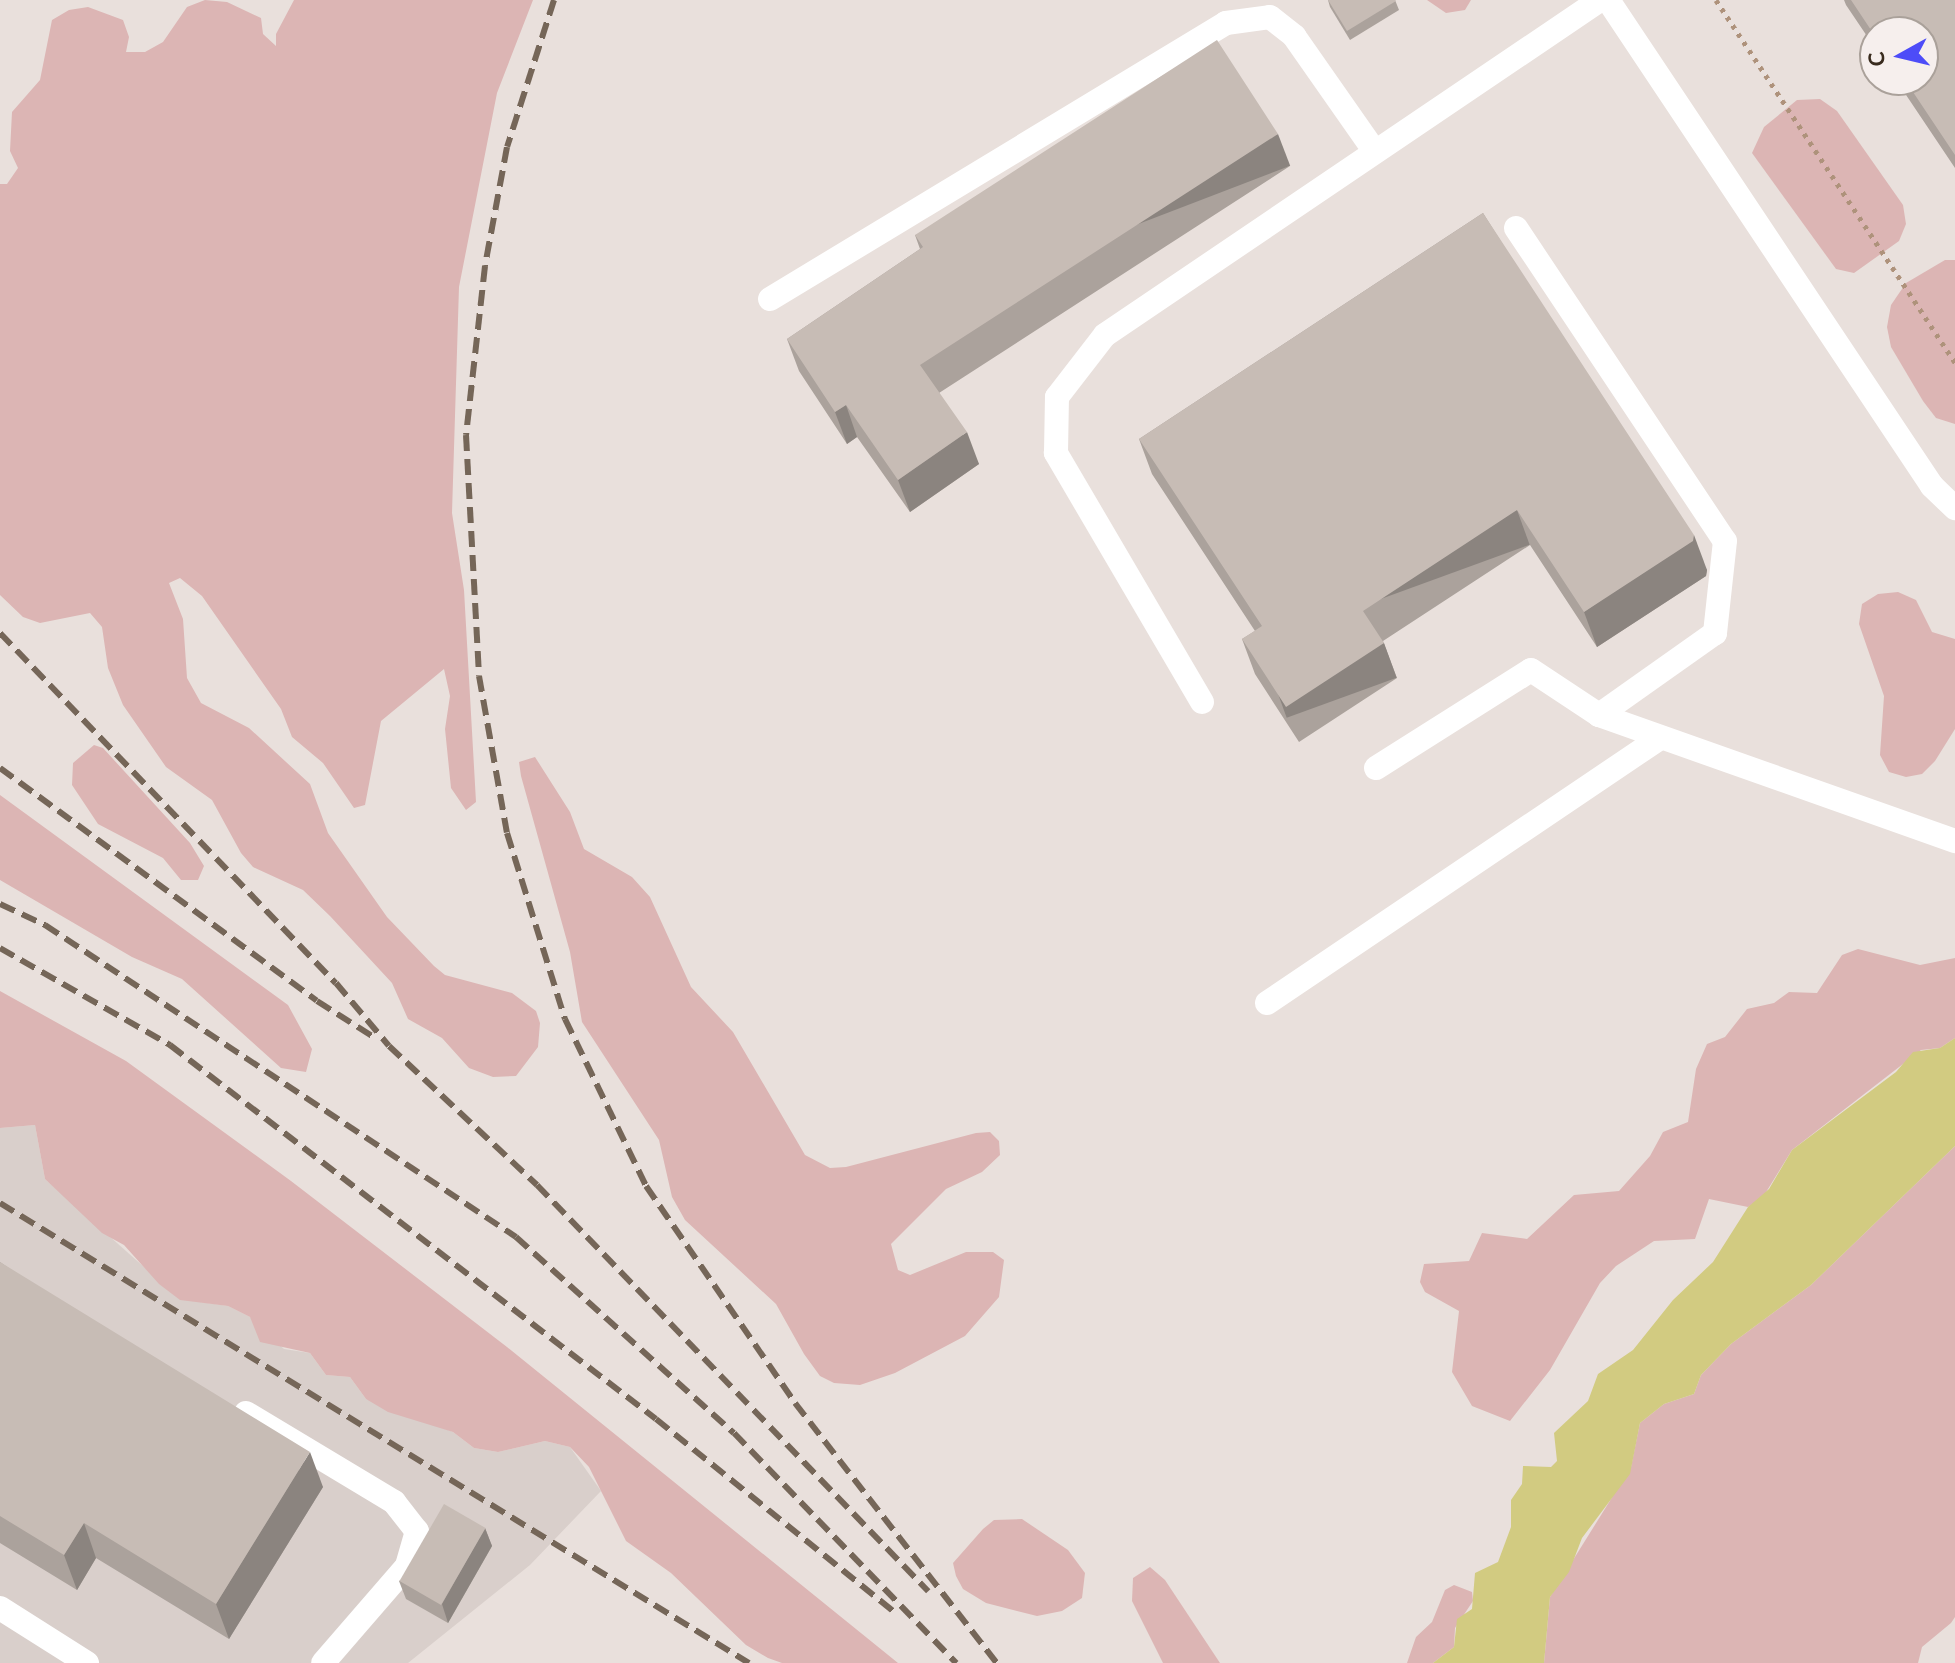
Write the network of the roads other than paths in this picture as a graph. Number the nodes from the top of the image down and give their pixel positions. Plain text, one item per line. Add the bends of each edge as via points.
1 (1600, 0) edge
2 (1608, 0) edge
3 (1263, 9) edge
4 (1373, 149) junction
5 (1516, 228) dead end
6 (770, 299) dead end
7 (1955, 508) edge
8 (1202, 702) dead end
9 (1599, 715) junction
10 (1660, 738) junction
11 (1376, 768) dead end
12 (1955, 841) edge
13 (1267, 1003) dead end
14 (217, 1396) edge
15 (0, 1608) edge
16 (87, 1663) edge
17 (323, 1663) edge

1 - 4 street
2 - 7 street via 1932,486
3 - 4 street via 1294,36
3 - 6 street via 1226,23
4 - 8 street via 1105,335 1057,397 1056,453
5 - 9 street via 1725,541 1715,633
9 - 10 street
9 - 11 street via 1531,670
10 - 12 street
10 - 13 street
14 - 17 street via 394,1502 417,1531 407,1566
15 - 16 street

